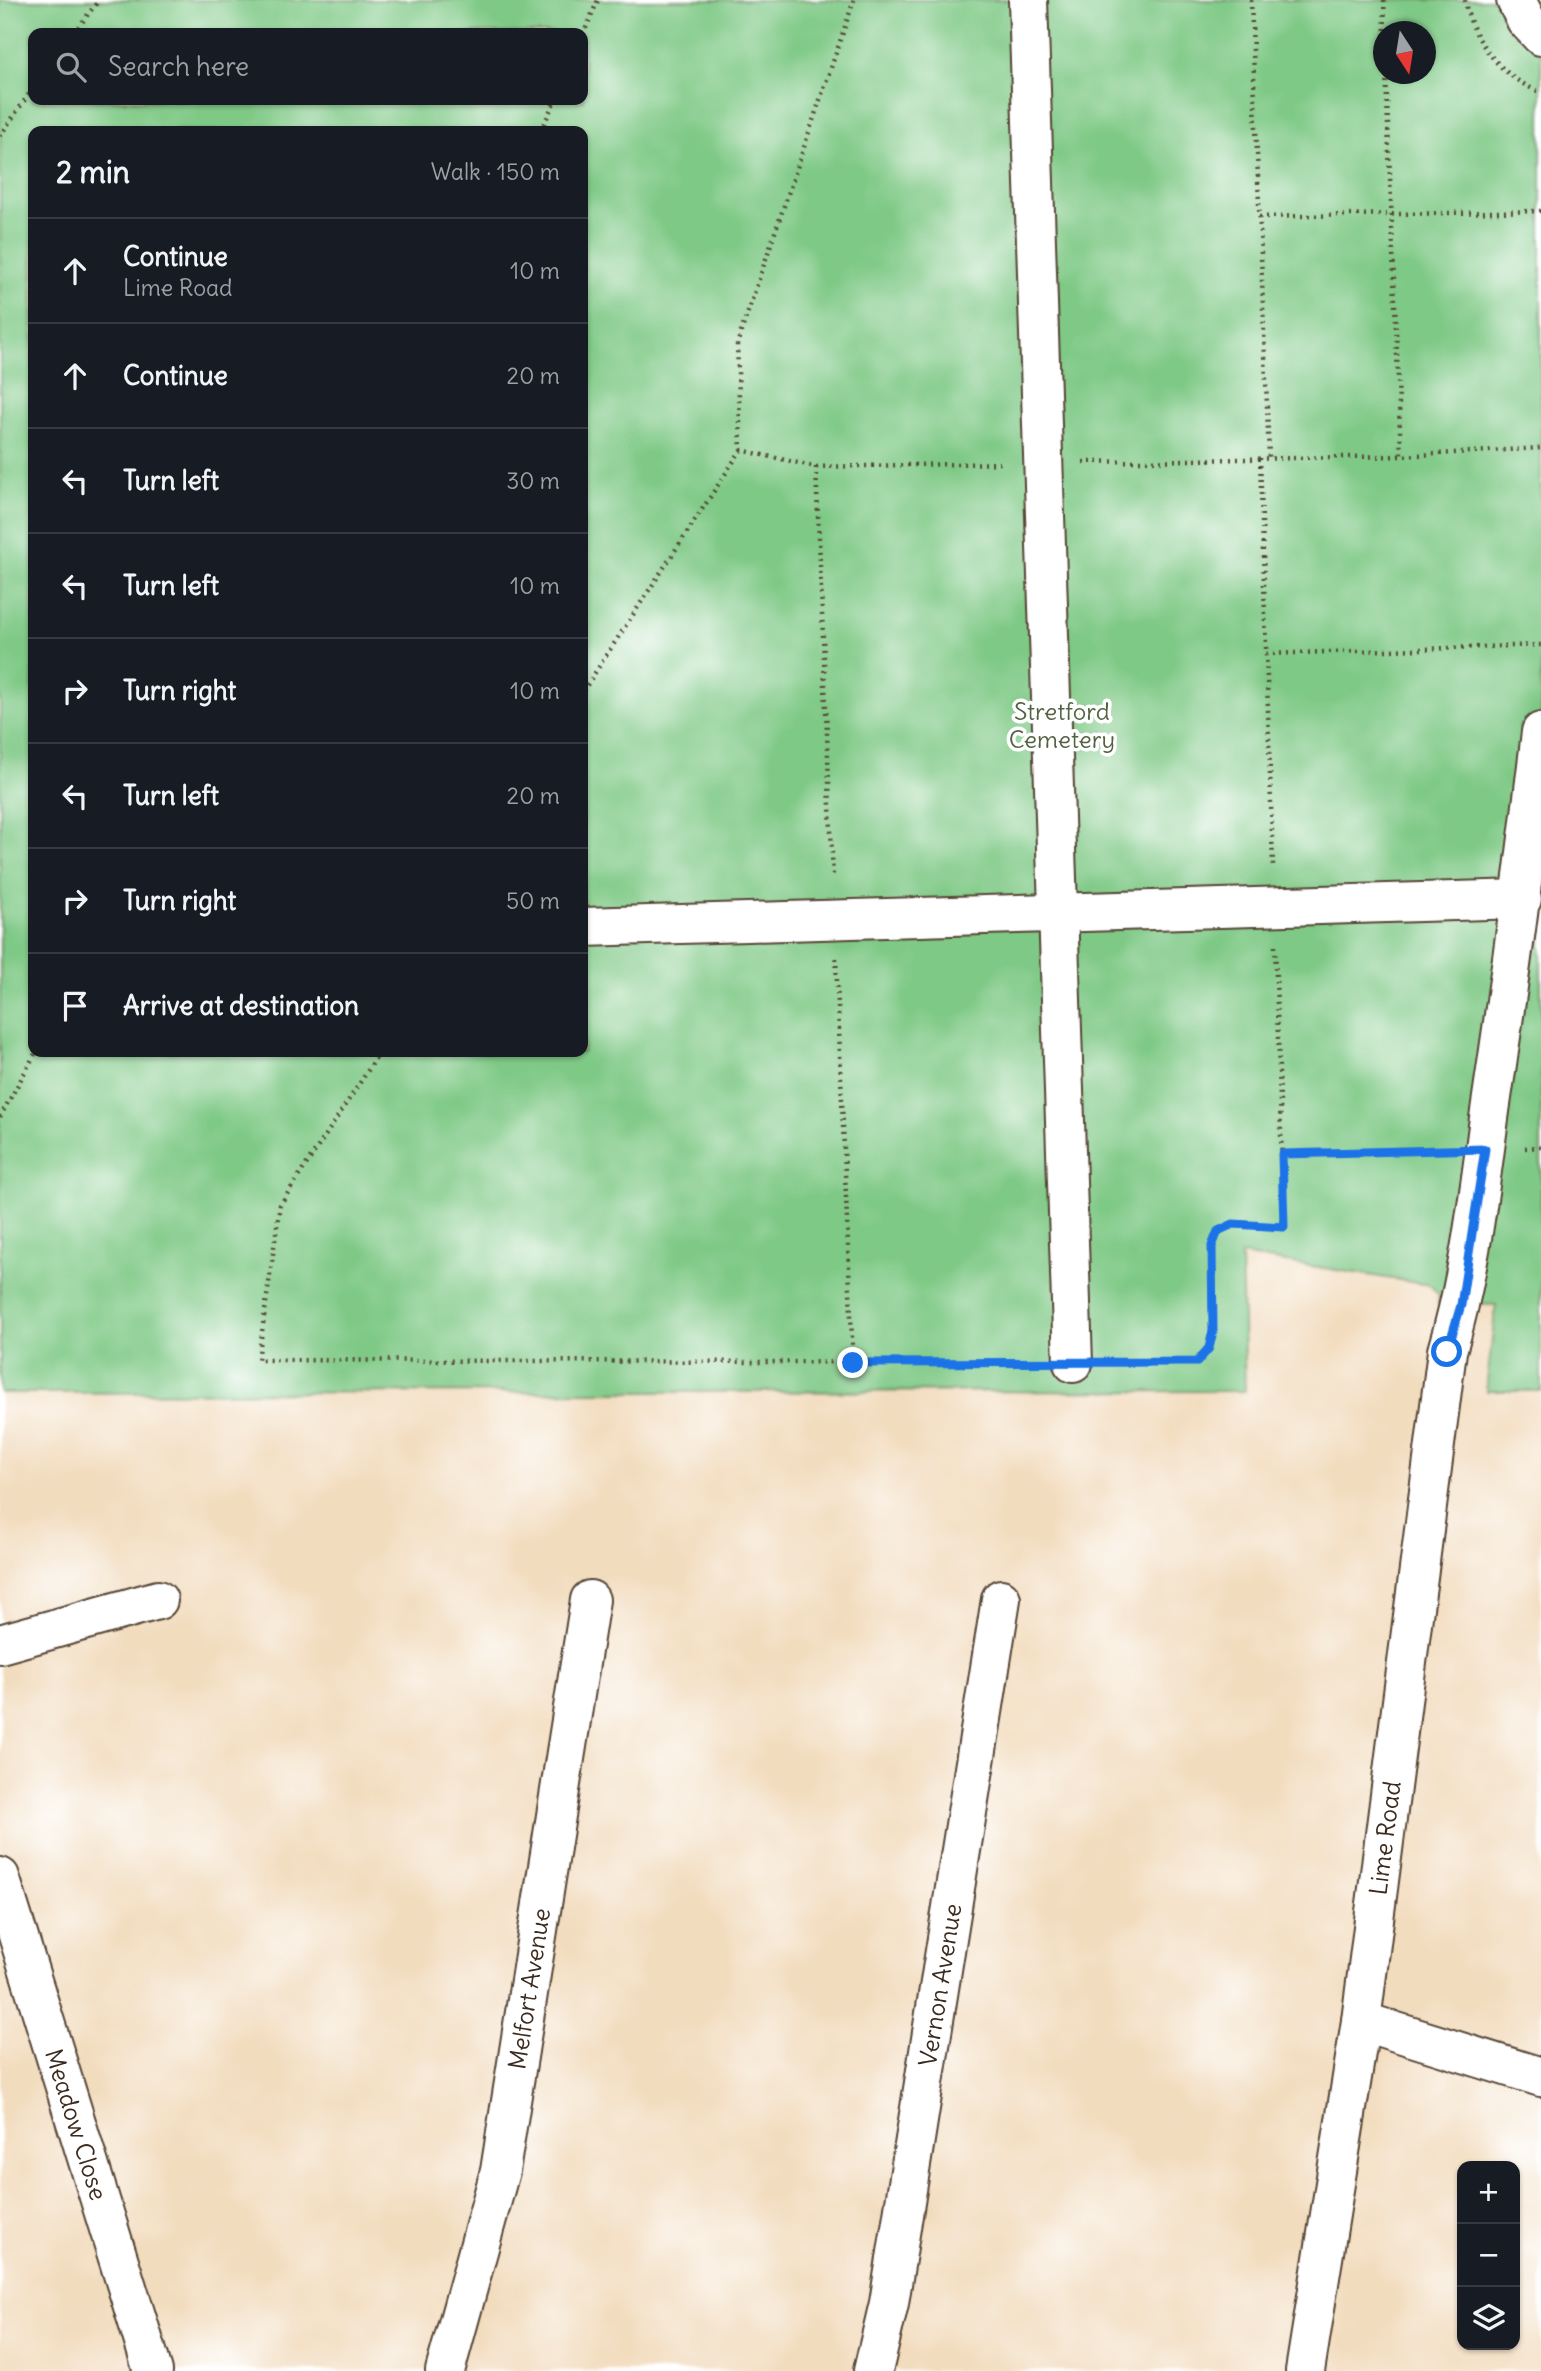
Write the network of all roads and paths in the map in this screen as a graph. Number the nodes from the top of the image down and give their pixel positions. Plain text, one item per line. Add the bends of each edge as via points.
1 (99, 0) edge
2 (598, 0) edge
3 (854, 0) edge
4 (1028, 0) edge
5 (1251, 0) edge
6 (1384, 0) edge
7 (1516, 0) edge
8 (1385, 21) edge
9 (78, 28) edge
10 (586, 28) edge
11 (1541, 36) edge
12 (1386, 84) edge
13 (28, 95) edge
14 (553, 105) edge
15 (543, 126) edge
16 (0, 136) edge
17 (1541, 211) edge
18 (1390, 214) junction
19 (1259, 217) junction
20 (1541, 448) edge
21 (741, 450) junction
22 (1401, 456) junction
23 (1260, 458) junction
24 (1269, 458) junction
25 (1044, 462) junction
26 (1541, 645) edge
27 (1266, 654) junction
28 (588, 683) edge
29 (1541, 732) edge
30 (1522, 899) junction
31 (1274, 906) junction
32 (1058, 913) junction
33 (588, 927) edge
34 (33, 1057) edge
35 (377, 1057) edge
36 (0, 1116) edge
37 (1541, 1147) edge
38 (1485, 1149) junction
39 (1282, 1154) junction
40 (1073, 1363) junction
41 (1002, 1598) dead end
42 (158, 1600) dead end
43 (590, 1600) dead end
44 (0, 1644) edge
45 (0, 1877) edge
46 (1361, 2021) junction
47 (1541, 2077) edge
48 (153, 2371) edge
49 (445, 2371) edge
50 (873, 2371) edge
51 (1305, 2371) edge

1 - 9 path
2 - 10 path
3 - 21 path via 737,344
4 - 25 street
5 - 19 path
6 - 8 path
7 - 11 street
12 - 18 path
13 - 16 path
14 - 15 path
17 - 18 path
18 - 19 path
18 - 22 path
19 - 24 path
20 - 22 path
21 - 25 path via 816,467
21 - 28 path
22 - 24 path
23 - 24 path
23 - 25 path
23 - 27 path
25 - 32 street
26 - 27 path
27 - 31 path
29 - 30 street, Lime Road
30 - 31 street
30 - 38 street, Lime Road
31 - 32 street
31 - 39 path
32 - 33 street
32 - 40 street
34 - 36 path
35 - 40 path via 280,1205 258,1360
37 - 38 path
38 - 39 path
38 - 46 street, Lime Road via 1461,1305 1447,1352
39 - 40 path via 1284,1227 1233,1224 1218,1231 1212,1246 1213,1331 1209,1348 1197,1362
41 - 50 street, Vernon Avenue via 889,2303
42 - 44 street
43 - 49 street, Melfort Avenue via 500,2171
45 - 48 street, Meadow Close
46 - 47 street
46 - 51 street, Lime Road

